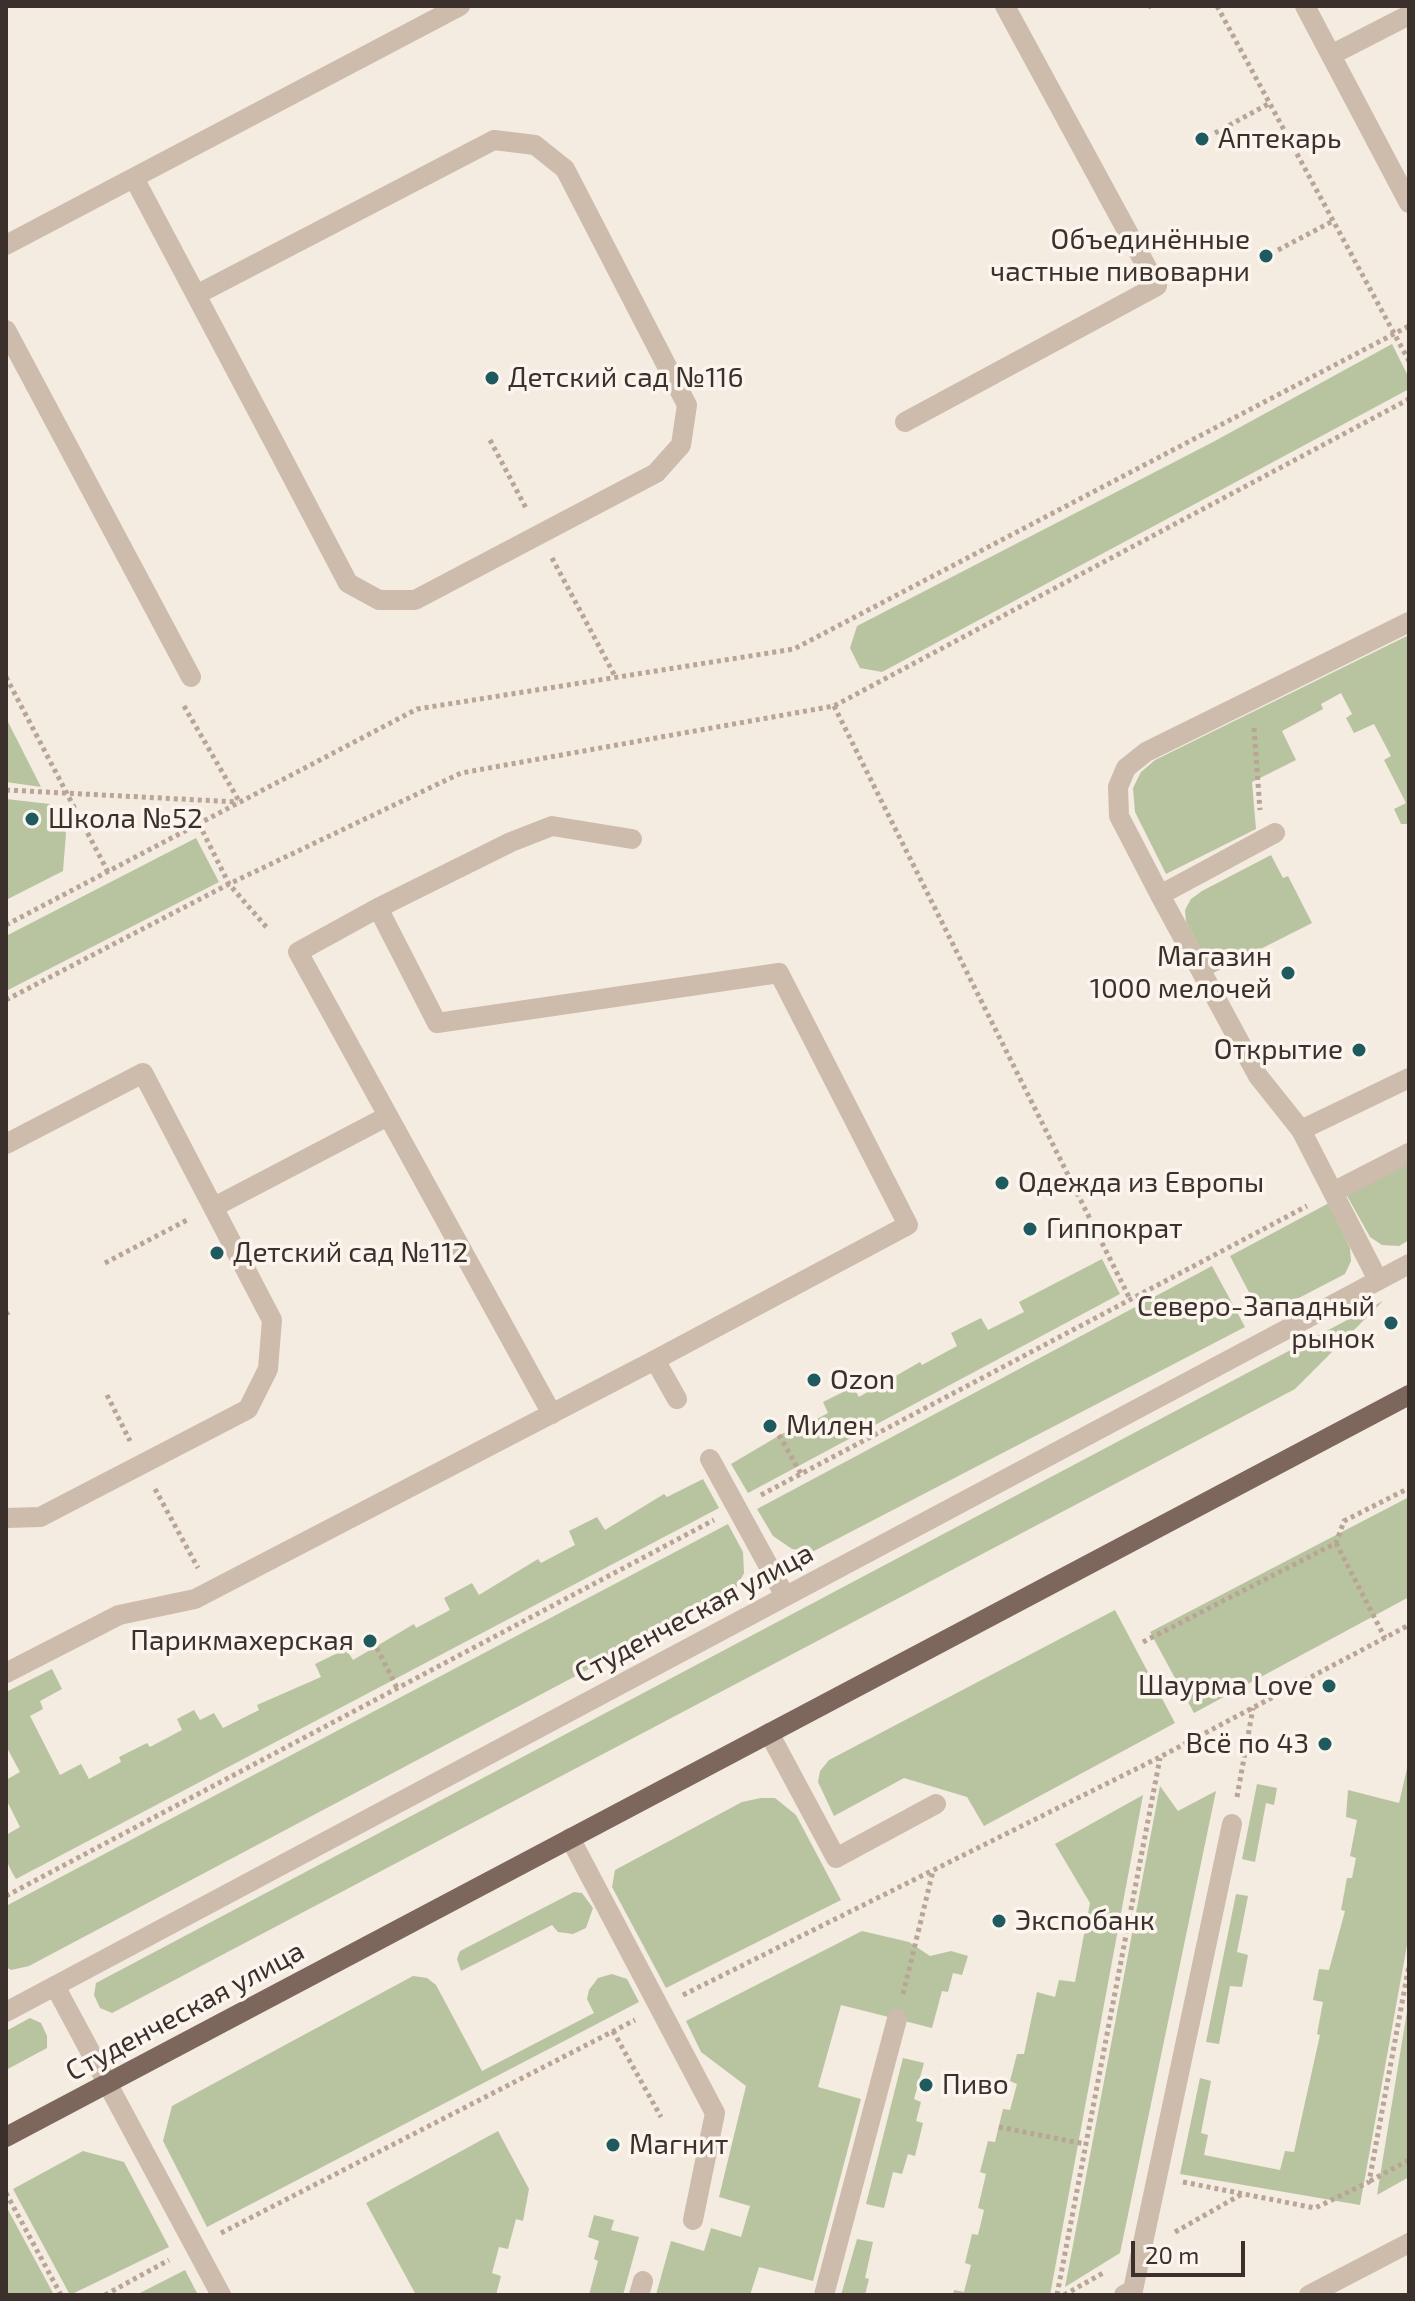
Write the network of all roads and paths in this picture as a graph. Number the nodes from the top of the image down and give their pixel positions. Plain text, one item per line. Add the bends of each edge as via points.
1 (460, 6) edge
2 (1005, 6) edge
3 (1217, 6) edge
4 (1305, 6) edge
5 (1409, 15) edge
6 (1331, 55) junction
7 (1270, 103) junction
8 (1215, 133) dead end
9 (134, 178) junction
10 (1409, 203) edge
11 (1334, 221) junction
12 (6, 245) edge
13 (1278, 250) dead end
14 (196, 295) junction
15 (1409, 326) edge
16 (6, 330) edge
17 (1395, 333) junction
18 (1409, 361) edge
19 (1409, 399) edge
20 (905, 422) dead end
21 (1409, 622) edge
22 (6, 677) edge
23 (191, 677) joint
24 (1252, 699) junction
25 (834, 706) junction
26 (6, 790) edge
27 (69, 796) junction
28 (239, 802) junction
29 (199, 824) junction
30 (1269, 837) joint
31 (632, 839) dead end
32 (108, 872) junction
33 (229, 884) junction
34 (1160, 895) junction
35 (378, 908) junction
36 (6, 925) edge
37 (268, 929) dead end
38 (6, 1000) edge
39 (1409, 1078) edge
40 (388, 1116) junction
41 (1301, 1130) junction
42 (6, 1144) edge
43 (1409, 1153) edge
44 (1333, 1192) junction
45 (214, 1207) junction
46 (105, 1263) dead end
47 (1409, 1264) edge
48 (1378, 1280) junction
49 (1130, 1299) junction
50 (655, 1360) junction
51 (107, 1395) dead end
52 (1409, 1395) edge
53 (677, 1399) dead end
54 (552, 1414) junction
55 (779, 1435) dead end
56 (710, 1459) dead end
57 (141, 1464) junction
58 (801, 1474) junction
59 (1409, 1488) edge
60 (737, 1508) junction
61 (6, 1518) edge
62 (1336, 1543) junction
63 (211, 1591) junction
64 (785, 1596) junction
65 (1409, 1625) edge
66 (1385, 1638) junction
67 (1143, 1642) dead end
68 (377, 1648) dead end
69 (6, 1673) edge
70 (397, 1688) junction
71 (1253, 1707) junction
72 (769, 1733) junction
73 (1160, 1757) junction
74 (936, 1804) dead end
75 (1232, 1824) joint
76 (570, 1838) junction
77 (933, 1870) junction
78 (6, 1896) edge
79 (1409, 1965) edge
80 (55, 1986) junction
81 (7, 2007) edge
82 (660, 2007) junction
83 (897, 2019) joint
84 (613, 2031) junction
85 (108, 2083) junction
86 (661, 2117) dead end
87 (999, 2127) dead end
88 (6, 2137) edge
89 (1085, 2144) junction
90 (1409, 2160) edge
91 (1157, 2177) junction
92 (1369, 2182) junction
93 (6, 2193) edge
94 (693, 2220) dead end
95 (1409, 2243) edge
96 (193, 2247) junction
97 (61, 2295) edge
98 (105, 2295) edge
99 (221, 2295) edge
100 (824, 2295) edge
101 (1057, 2295) edge
102 (1124, 2295) edge
103 (1309, 2295) edge

1 - 9 street
2 - 20 street via 1157,286
3 - 7 path
4 - 6 street
5 - 6 street
6 - 10 street
7 - 8 path
7 - 11 path
9 - 12 street
9 - 14 street
11 - 13 path
11 - 17 path
14 - 14 street via 348,583 379,600 415,600 656,473 681,445 687,405 565,169 535,145 494,140
15 - 17 path
16 - 23 street
17 - 18 path
17 - 28 path via 794,649 417,709
19 - 25 path
21 - 24 street
22 - 27 path
23 - 28 path via 184,705
24 - 30 path
24 - 34 street via 1146,752 1126,768 1118,787 1119,816
25 - 33 path via 461,773
25 - 49 path
26 - 27 path
27 - 28 path
27 - 32 path
28 - 29 path
29 - 32 path
29 - 33 path
30 - 34 street
31 - 35 street via 552,826
32 - 36 path
33 - 37 path
33 - 38 path
34 - 41 street via 1258,1076
35 - 40 street via 298,952
35 - 50 street via 437,1023 779,973 908,1225
39 - 41 street
40 - 45 street
40 - 54 street
41 - 44 street
42 - 45 street via 143,1073
43 - 44 street
44 - 48 street
44 - 49 path
45 - 46 path
45 - 57 street via 272,1320 268,1369 248,1409
47 - 48 street, Студенческая улица
48 - 64 street, Студенческая улица
49 - 58 path
50 - 53 street
50 - 54 street
51 - 57 path
52 - 72 main road, Студенческая улица
54 - 63 street
55 - 58 path
56 - 60 street
57 - 61 street via 40,1517
57 - 63 path
58 - 60 path
59 - 62 path via 1344,1521
60 - 64 street
60 - 70 path
62 - 66 path
62 - 67 path
63 - 69 street via 119,1615
64 - 80 street, Студенческая улица
65 - 66 path
66 - 71 path
68 - 70 path
70 - 78 path
71 - 73 path
71 - 75 path
72 - 74 street via 836,1858
72 - 76 main road, Студенческая улица
73 - 77 path
73 - 89 path
75 - 91 street
76 - 82 street
76 - 85 main road, Студенческая улица
77 - 82 path
77 - 83 path
79 - 92 path
80 - 81 street, Студенческая улица
80 - 85 street
82 - 84 path
82 - 94 street via 715,2113
83 - 100 street
84 - 86 path
84 - 96 path
85 - 88 main road, Студенческая улица
85 - 96 street
87 - 89 path
89 - 101 path
90 - 92 path
91 - 92 path via 1315,2208
91 - 102 street via 1133,2290
93 - 97 path
95 - 103 street
96 - 98 path
96 - 99 street

